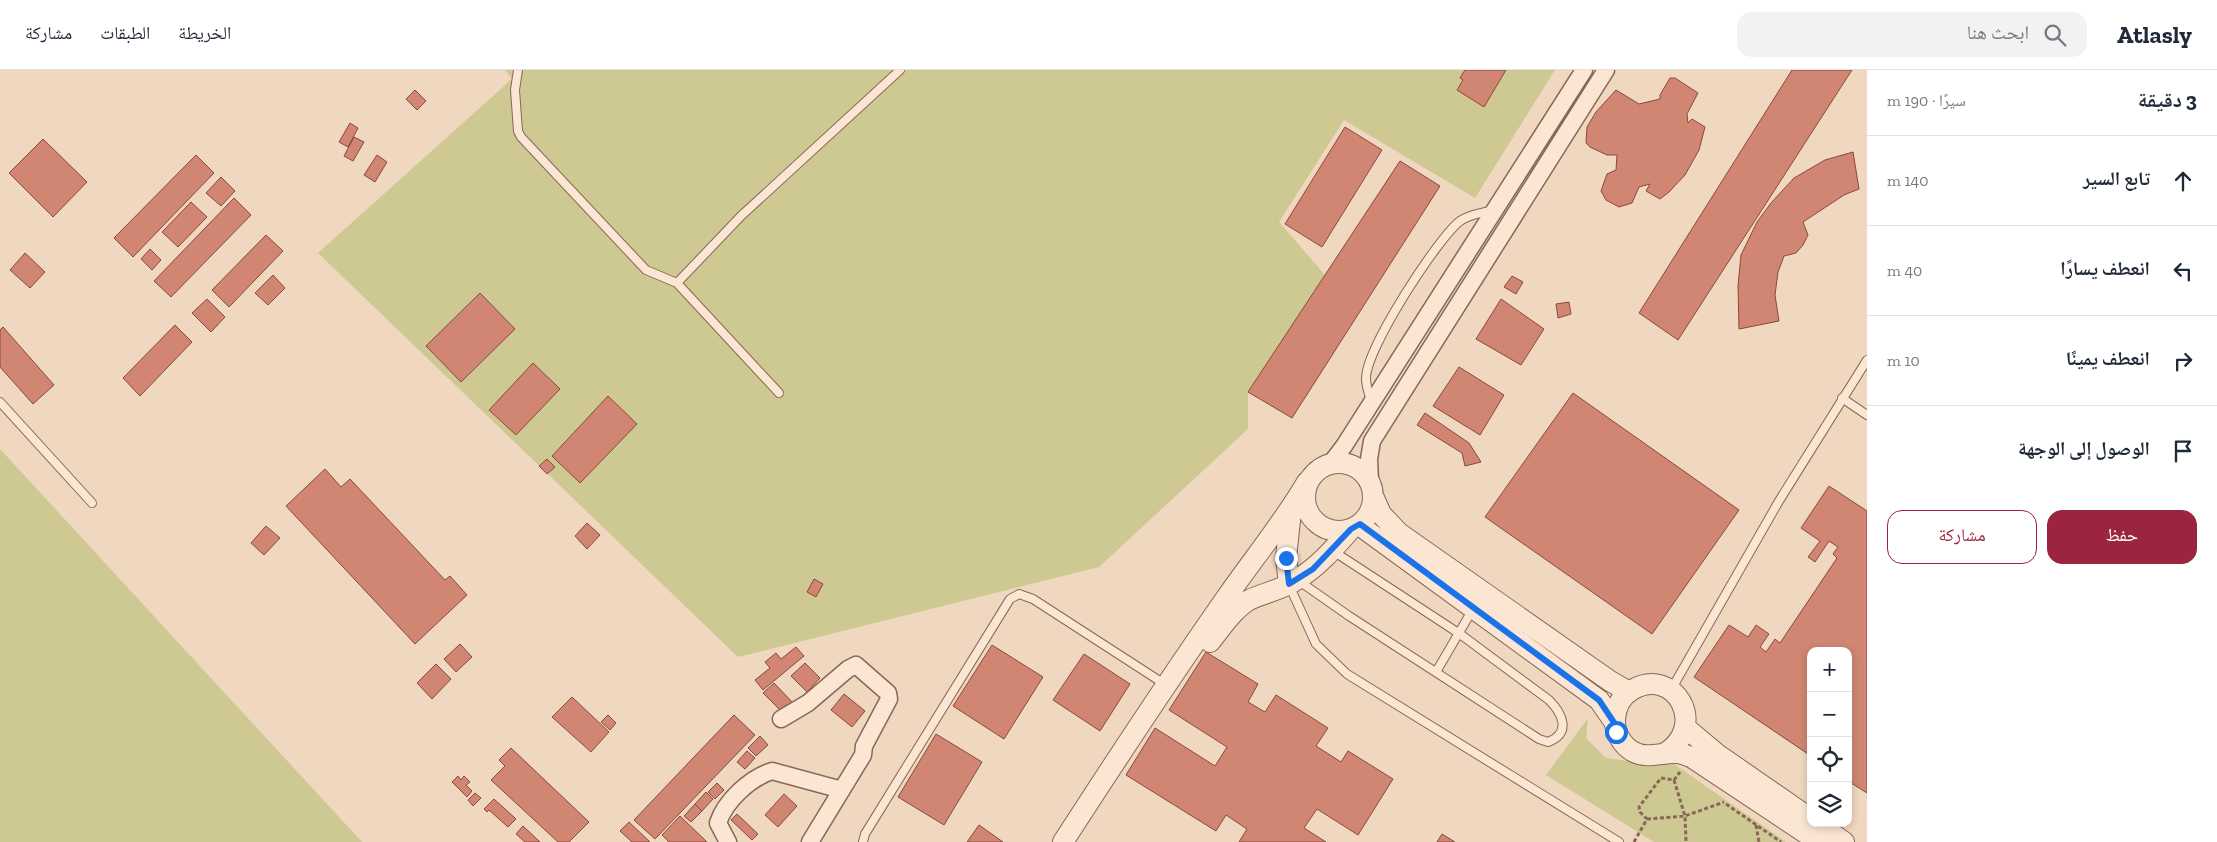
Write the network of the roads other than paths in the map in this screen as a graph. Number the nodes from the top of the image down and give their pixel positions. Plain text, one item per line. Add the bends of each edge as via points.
1 (518, 70) edge
2 (900, 70) edge
3 (1584, 70) edge
4 (1606, 70) edge
5 (1495, 209) junction
6 (677, 283) junction
7 (1867, 360) edge
8 (779, 393) dead end
9 (1842, 398) junction
10 (0, 402) edge
11 (1372, 402) junction
12 (1867, 415) edge
13 (1330, 463) junction
14 (1307, 482) junction
15 (1372, 490) junction
16 (92, 503) dead end
17 (1292, 509) junction
18 (1355, 527) junction
19 (1332, 550) junction
20 (1293, 582) junction
21 (1473, 609) junction
22 (1460, 634) junction
23 (1436, 672) junction
24 (1166, 685) junction
25 (1671, 690) junction
26 (1629, 692) junction
27 (781, 719) dead end
28 (1615, 724) junction
29 (1686, 728) junction
30 (1664, 754) junction
31 (842, 790) junction
32 (1807, 816) edge
33 (1823, 827) edge
34 (728, 842) edge
35 (810, 842) edge
36 (863, 842) edge
37 (1063, 842) edge
38 (1079, 842) edge
39 (1619, 842) edge
40 (1819, 842) edge
41 (1844, 842) edge

1 - 6 lane via 515,90 518,131 522,137 646,270
2 - 6 lane via 740,216
3 - 5 street
4 - 15 street via 1372,441 1368,459
5 - 11 street
5 - 11 lane via 1460,221 1438,245 1391,319 1370,363 1366,378
6 - 8 lane
7 - 9 lane
9 - 12 lane
9 - 25 lane
10 - 16 lane
11 - 13 street
13 - 14 street via 1317,470
13 - 15 street via 1346,462 1360,469
14 - 17 street
14 - 18 street via 1305,504 1314,521 1331,530
15 - 18 street via 1369,513
15 - 26 street via 1381,514 1399,533
17 - 20 street via 1286,558
17 - 24 street via 1244,571
18 - 19 street
18 - 21 street
19 - 20 street via 1313,569
19 - 22 lane
20 - 23 lane
20 - 38 street via 1281,590 1250,600 1236,610 1203,651
20 - 39 lane via 1316,644 1347,674
21 - 22 lane
21 - 28 street via 1599,700
22 - 23 lane
22 - 23 lane via 1549,700 1562,718 1560,733 1548,742 1539,739
24 - 36 lane via 1032,599 1019,594 1010,599
24 - 37 street
25 - 26 street via 1650,684
25 - 29 street via 1684,707
26 - 28 street via 1620,700
27 - 31 street via 808,703 856,665 888,693 889,700 864,746 863,755
28 - 30 street via 1620,739 1632,751 1648,756
29 - 30 street via 1678,743
29 - 32 street via 1717,754
30 - 40 street via 1692,757
31 - 34 street via 772,771 761,774 722,811 718,823
31 - 35 street
33 - 41 street

